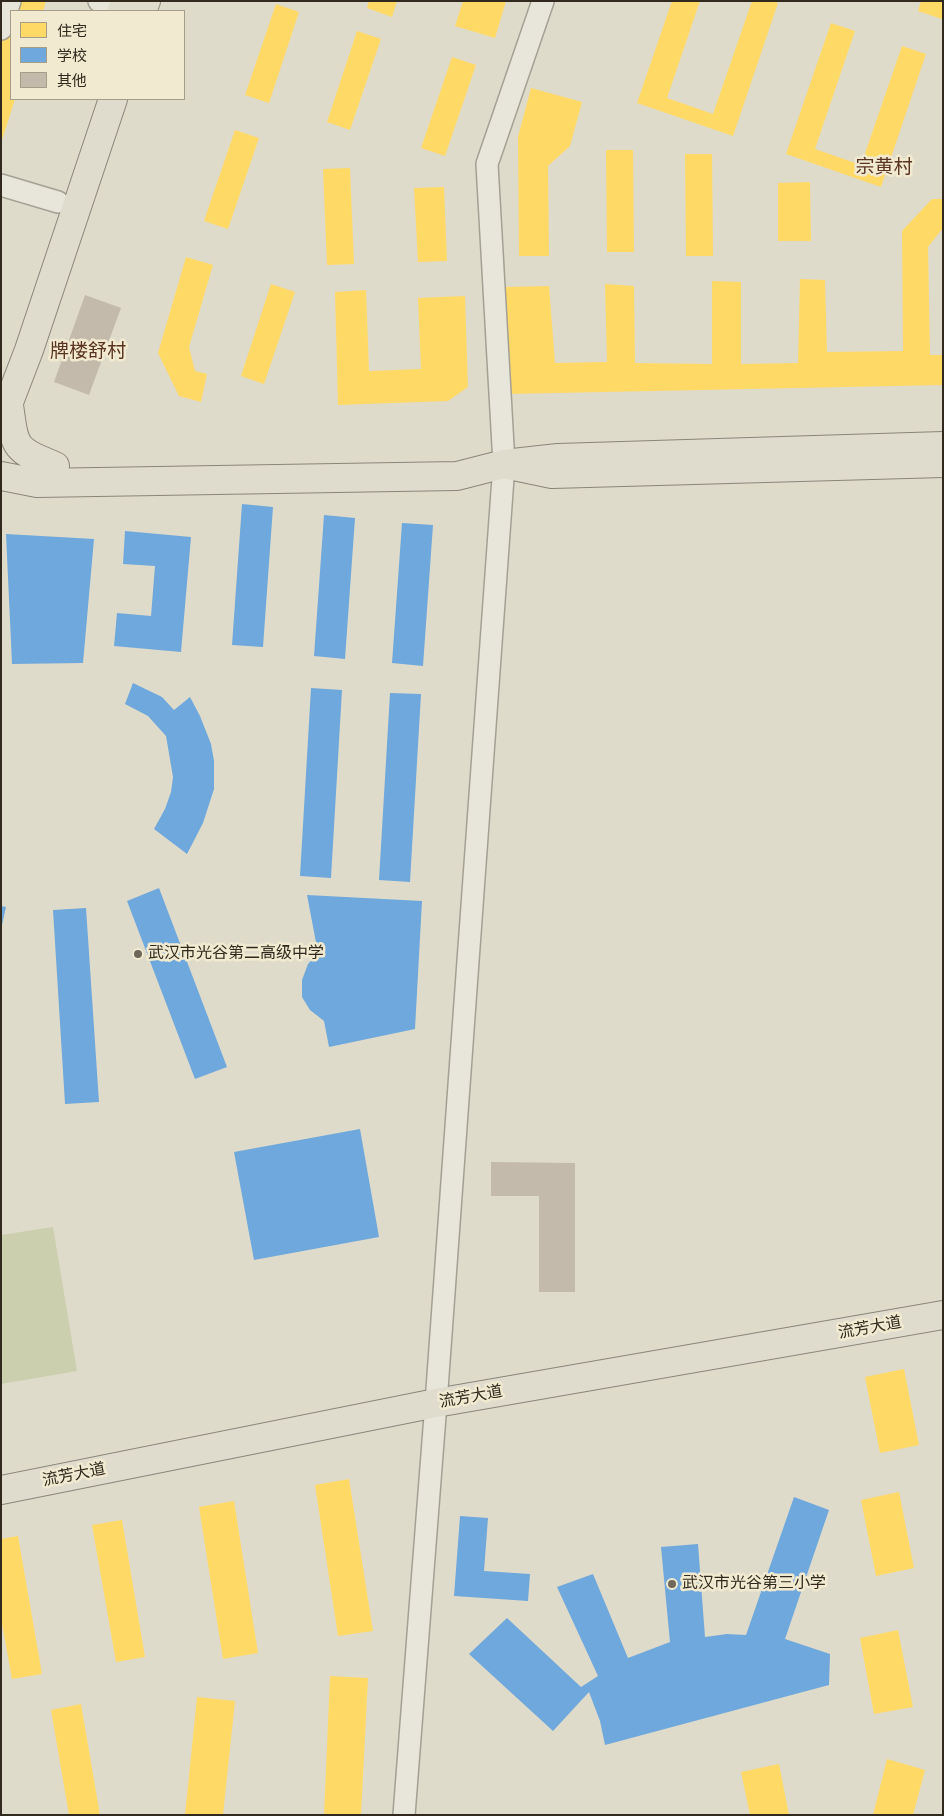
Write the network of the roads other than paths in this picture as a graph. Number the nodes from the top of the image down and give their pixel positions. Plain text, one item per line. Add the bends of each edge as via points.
1 (10, 1) edge
2 (543, 1) edge
3 (1, 29) edge
4 (93, 100) edge
5 (113, 100) edge
6 (1, 185) edge
7 (58, 202) junction
8 (1, 372) edge
9 (5, 414) edge
10 (943, 446) edge
11 (943, 463) edge
12 (504, 464) junction
13 (1, 469) edge
14 (51, 474) junction
15 (1, 476) edge
16 (1, 494) edge
17 (943, 1315) edge
18 (436, 1403) junction
19 (1, 1490) edge
20 (404, 1815) edge

1 - 3 street
2 - 12 street via 487,164
4 - 7 main road
5 - 9 main road
6 - 7 street
7 - 8 main road
9 - 14 main road via 17,445
10 - 12 main road via 558,458
11 - 12 main road via 552,474
12 - 14 main road via 457,476
12 - 18 street
13 - 14 main road
14 - 15 main road via 38,483
14 - 16 main road
17 - 18 main road, 流芳大道
18 - 19 main road, 流芳大道
18 - 20 street

